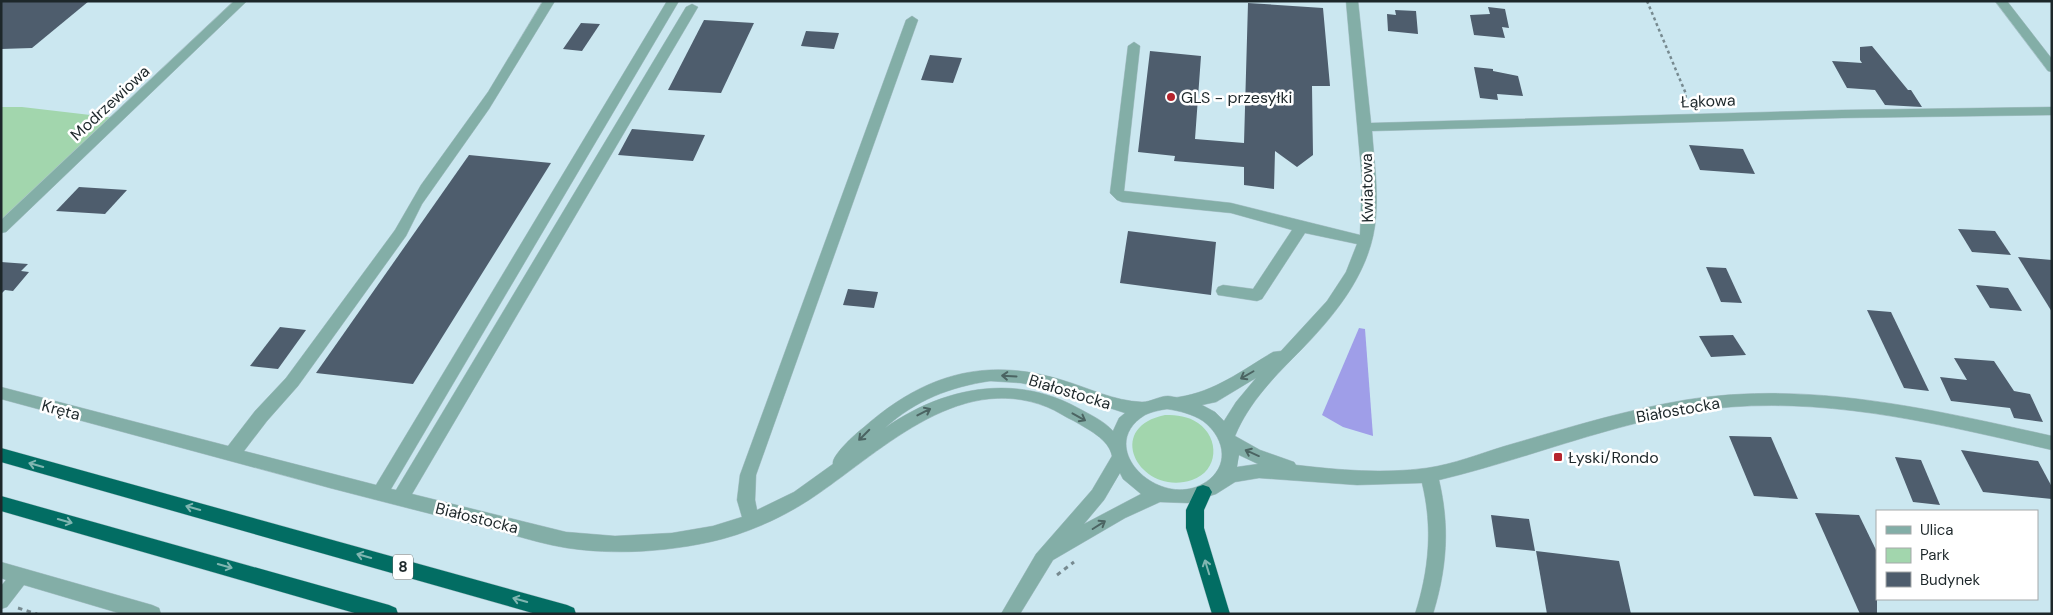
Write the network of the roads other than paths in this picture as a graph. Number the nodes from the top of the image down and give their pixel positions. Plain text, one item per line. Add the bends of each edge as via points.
1 (241, 1) edge
2 (549, 1) edge
3 (673, 1) edge
4 (1352, 1) edge
5 (2002, 1) edge
6 (692, 7) dead end
7 (912, 20) dead end
8 (1134, 46) dead end
9 (2052, 68) edge
10 (2052, 111) edge
11 (1365, 127) junction
12 (1301, 227) junction
13 (1, 228) edge
14 (1366, 241) junction
15 (1223, 291) dead end
16 (1289, 351) junction
17 (1, 393) edge
18 (1167, 402) junction
19 (1141, 408) junction
20 (122, 426) joint
21 (1228, 438) junction
22 (2052, 444) edge
23 (1118, 452) junction
24 (232, 454) junction
25 (1, 455) edge
26 (1308, 474) junction
27 (1429, 474) junction
28 (826, 479) junction
29 (1210, 487) junction
30 (380, 493) junction
31 (1160, 494) junction
32 (400, 499) junction
33 (1, 503) edge
34 (752, 521) junction
35 (1042, 560) junction
36 (1, 570) edge
37 (20, 575) junction
38 (1, 601) edge
39 (152, 614) edge
40 (389, 614) edge
41 (567, 614) edge
42 (1010, 614) edge
43 (1221, 614) edge
44 (1424, 614) edge

1 - 13 street, Modrzewiowa
2 - 24 street via 474,122 412,206 401,232 292,382
3 - 30 street
4 - 11 street, Kwiatowa
5 - 9 street
6 - 32 street
7 - 34 street via 748,475 746,500
8 - 12 street via 1117,193 1129,200 1231,208
10 - 11 street, Łąkowa
11 - 14 street, Kwiatowa via 1370,204
12 - 14 street
12 - 15 street via 1257,295
14 - 16 street, Kwiatowa via 1354,270 1337,297
16 -> 18 street, Kwiatowa via 1210,397 1190,402
16 - 21 street, Kwiatowa via 1229,424
17 - 20 street, Kręta
18 - 19 street
18 - 21 street via 1188,405 1208,414
19 - 23 street via 1123,424
19 -> 28 street, Białostocka via 1114,406 1055,384 1023,377 965,378 932,387 903,403 865,434
20 - 24 street, Białostocka
26 -> 21 street, Białostocka via 1254,455
21 - 29 street via 1230,464
22 - 27 street, Białostocka via 1866,405 1755,399 1686,406 1608,424
28 -> 23 street, Białostocka via 910,419 936,406 984,394 1008,393 1055,404 1101,429
23 - 31 street via 1134,480
23 - 35 street via 1098,495
24 - 30 street, Białostocka
41 -> 25 highway, 8
26 - 27 street, Białostocka via 1368,478
26 - 29 street, Białostocka via 1262,470 1238,473
27 - 44 street via 1437,503 1440,543 1435,582
28 - 34 street, Białostocka via 800,497
29 - 31 street via 1187,496
43 -> 29 highway via 1194,515 1196,504
30 - 32 street, Białostocka
35 -> 31 street via 1116,514
32 - 34 street, Białostocka via 566,540 615,544 672,541 713,534
33 -> 40 highway
35 - 42 street
36 - 37 street
37 - 38 street
37 - 39 street

